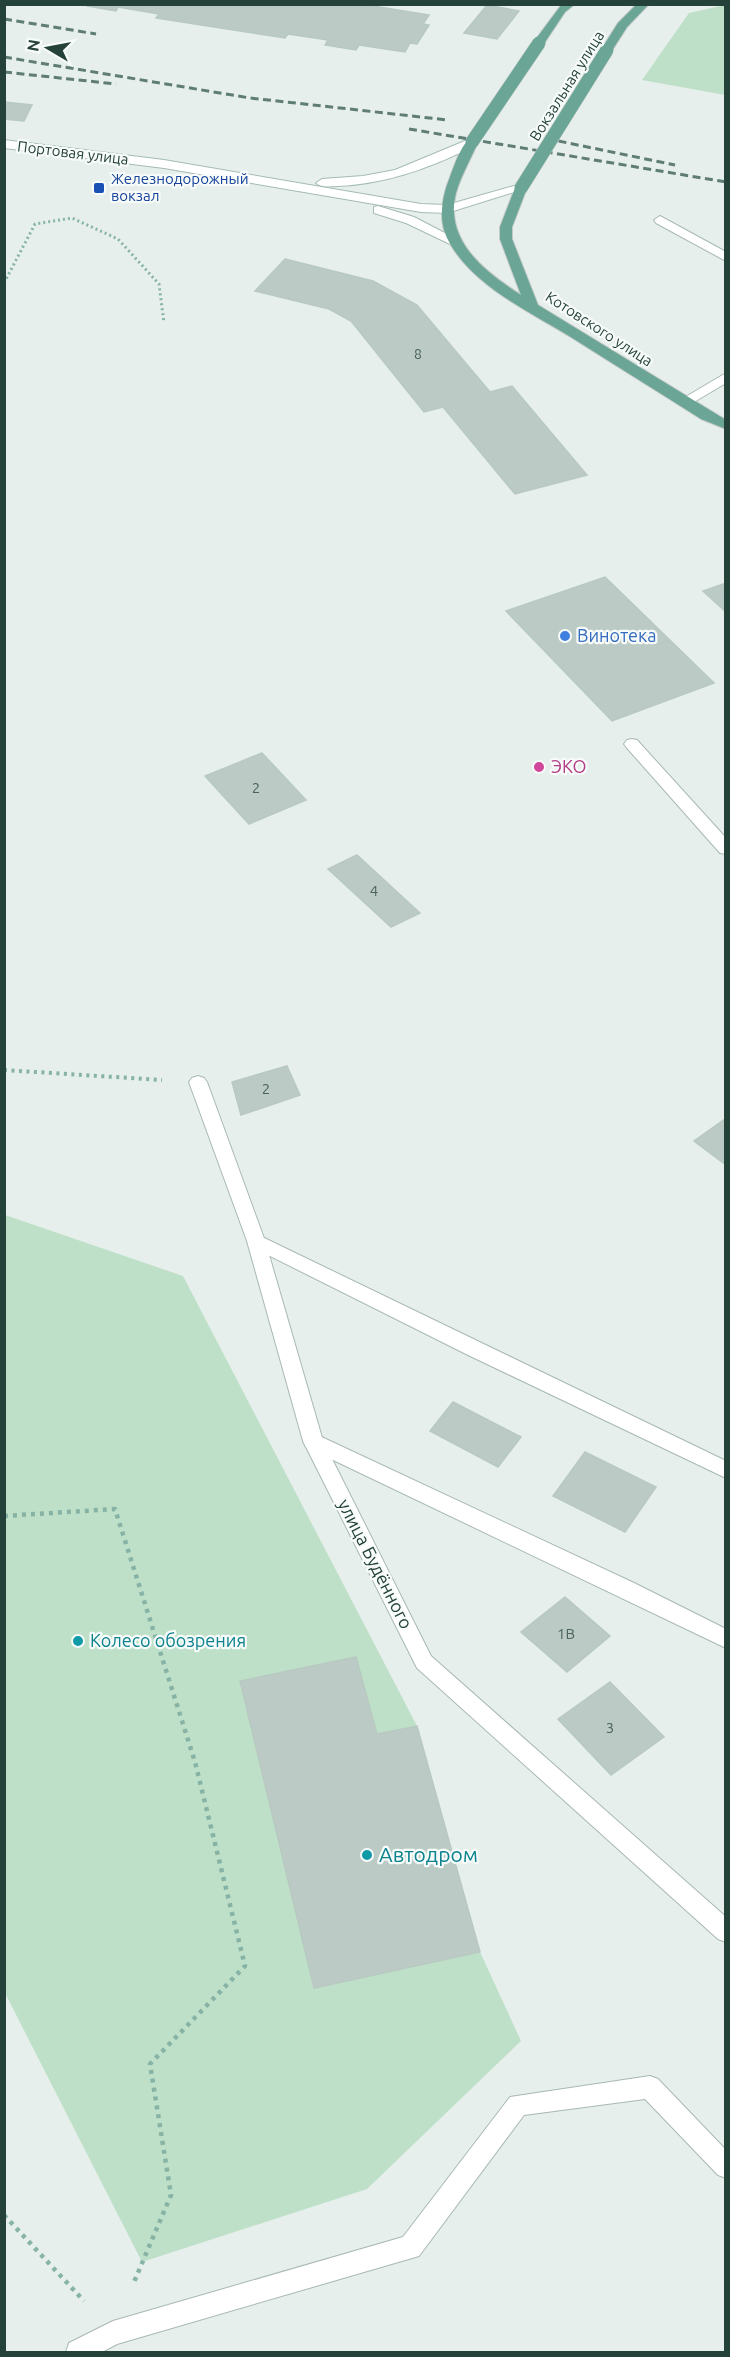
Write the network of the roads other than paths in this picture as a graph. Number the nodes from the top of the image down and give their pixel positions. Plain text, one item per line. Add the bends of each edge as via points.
1 (644, 4) edge
2 (565, 6) edge
3 (472, 142) junction
4 (4, 144) edge
5 (284, 184) junction
6 (521, 188) junction
7 (447, 209) junction
8 (660, 220) dead end
9 (454, 241) junction
10 (726, 257) edge
11 (533, 309) junction
12 (726, 377) edge
13 (684, 402) junction
14 (726, 425) edge
15 (632, 744) dead end
16 (726, 849) edge
17 (198, 1082) road end
18 (256, 1241) junction
19 (313, 1441) junction
20 (726, 1470) edge
21 (726, 1639) edge
22 (726, 1932) edge
23 (726, 2167) edge
24 (78, 2352) edge

1 - 6 main road, Вокзальная улица, bridge via 622,25
2 - 3 main road, bridge
3 - 5 main road via 435,163 400,174 350,182
3 - 7 main road via 450,192
4 - 5 main road, Портовая улица
5 - 7 main road
5 - 9 main road via 410,220
6 - 7 main road
6 - 11 main road, Котовского улица via 506,227 506,239
7 - 9 main road
8 - 10 main road
9 - 11 main road via 483,276
11 - 13 main road, Котовского улица
12 - 13 main road
13 - 14 main road, Котовского улица
15 - 16 main road
17 - 18 main road, улица Будённого
18 - 19 main road, улица Будённого
18 - 20 main road
19 - 21 main road
19 - 22 main road, улица Будённого via 424,1662
23 - 24 main road via 650,2088 518,2105 410,2247 113,2332

